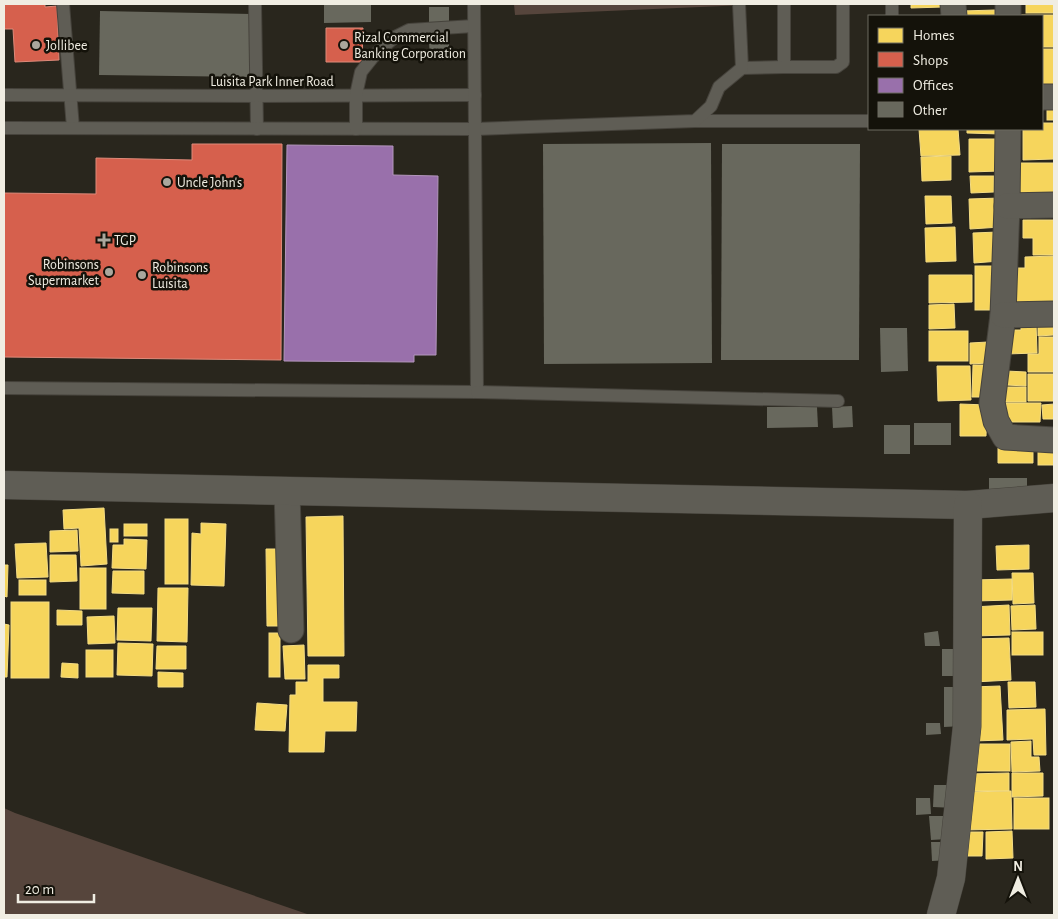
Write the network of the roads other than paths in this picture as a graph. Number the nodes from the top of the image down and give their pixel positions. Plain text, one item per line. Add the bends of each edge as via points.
1 (62, 4) edge
2 (254, 4) edge
3 (474, 4) edge
4 (739, 4) edge
5 (784, 4) edge
6 (843, 4) edge
7 (474, 26) junction
8 (784, 66) junction
9 (742, 68) junction
10 (4, 95) edge
11 (70, 95) junction
12 (356, 95) junction
13 (475, 95) junction
14 (257, 96) junction
15 (695, 121) junction
16 (868, 121) edge
17 (4, 128) edge
18 (73, 128) junction
19 (257, 129) junction
20 (356, 129) junction
21 (476, 129) junction
22 (1008, 130) edge
23 (1054, 205) edge
24 (1007, 206) junction
25 (1054, 314) edge
26 (1003, 315) junction
27 (4, 388) edge
28 (477, 392) junction
29 (838, 401) dead end
30 (1054, 440) edge
31 (4, 486) edge
32 (287, 491) junction
33 (1054, 498) edge
34 (968, 505) junction
35 (291, 630) dead end
36 (940, 915) edge

1 - 11 lane
2 - 14 lane
3 - 7 lane
4 - 9 lane
5 - 8 lane
6 - 8 lane via 843,62 830,67
7 - 12 lane via 409,30 395,37 365,66
7 - 13 lane
8 - 9 lane
9 - 15 lane via 718,87 711,106
10 - 11 lane, Luisita Park Inner Road
11 - 14 lane, Luisita Park Inner Road
11 - 18 lane
12 - 13 lane, Luisita Park Inner Road
12 - 14 lane, Luisita Park Inner Road
12 - 20 lane
13 - 21 lane
14 - 19 lane
15 - 16 lane
15 - 21 lane
17 - 18 lane
18 - 19 lane
19 - 20 lane
20 - 21 lane
21 - 28 lane
22 - 24 street
23 - 24 street
24 - 26 street
25 - 26 street
26 - 30 street via 992,402 996,421 1005,437
27 - 28 lane
28 - 29 lane
31 - 32 street
32 - 34 street
32 - 35 street
33 - 34 street
34 - 36 street via 967,726 951,878

